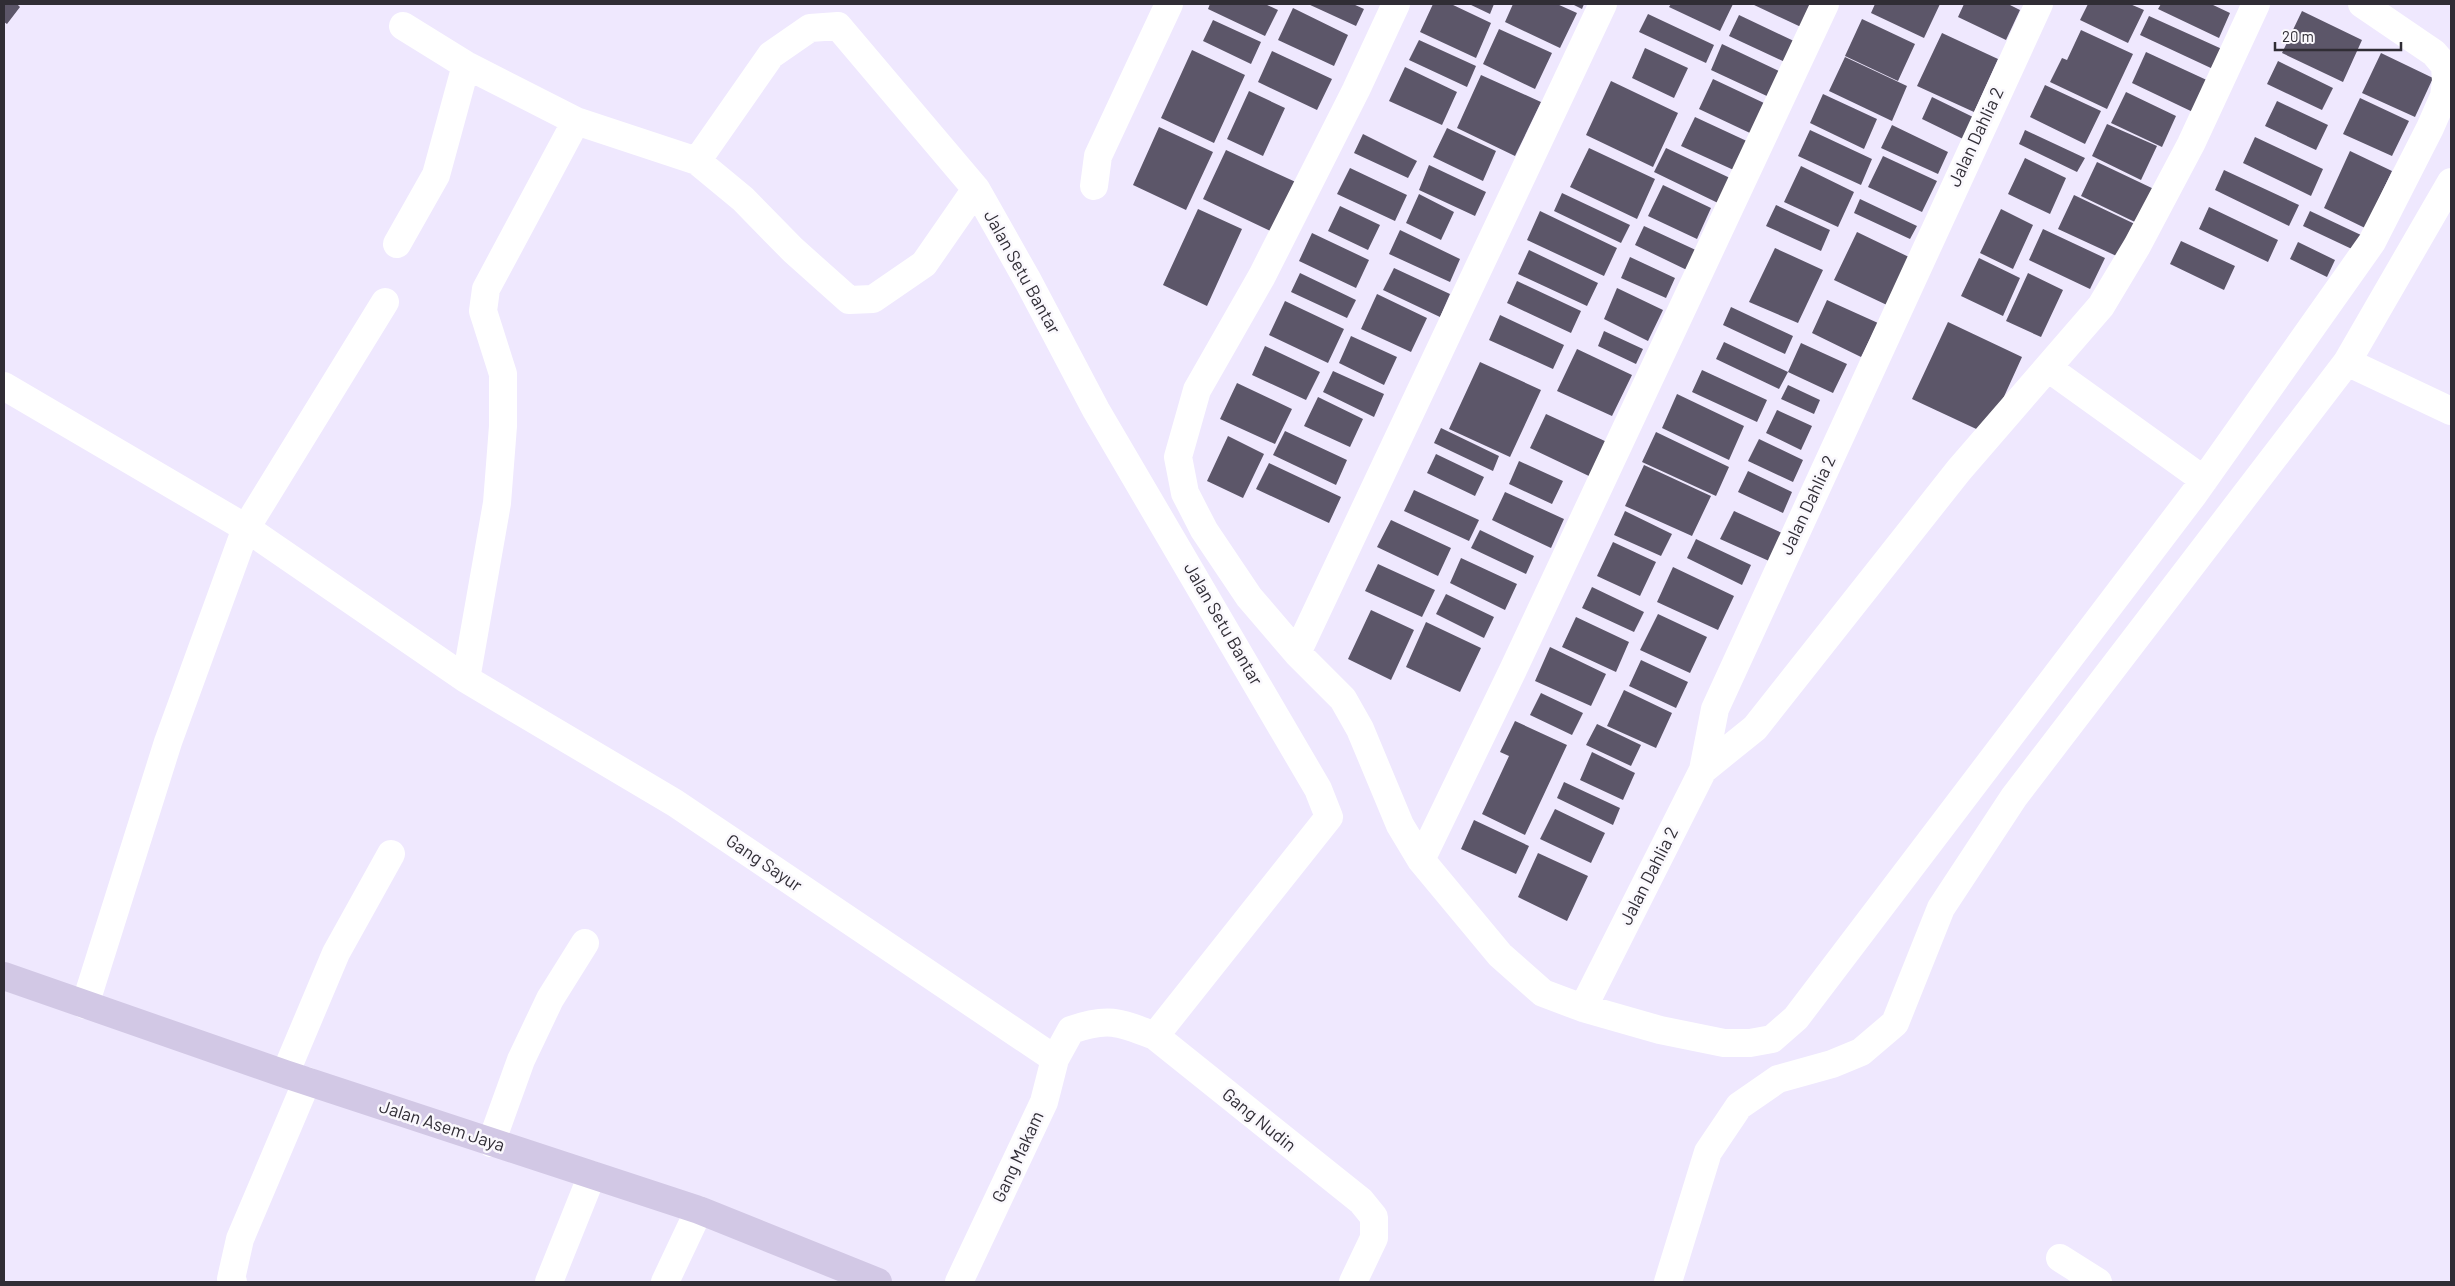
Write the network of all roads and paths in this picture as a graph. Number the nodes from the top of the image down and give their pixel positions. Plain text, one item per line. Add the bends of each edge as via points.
1 (1169, 4) edge
2 (1396, 4) edge
3 (1603, 4) edge
4 (1825, 4) edge
5 (2039, 4) edge
6 (2256, 4) edge
7 (2362, 4) edge
8 (403, 26) dead end
9 (466, 65) junction
10 (576, 121) junction
11 (697, 161) junction
12 (2451, 182) edge
13 (1094, 186) dead end
14 (976, 189) junction
15 (397, 244) dead end
16 (384, 302) dead end
17 (2348, 362) junction
18 (2048, 368) junction
19 (4, 386) edge
20 (2451, 411) edge
21 (2204, 480) junction
22 (246, 528) junction
23 (1297, 653) junction
24 (466, 679) junction
25 (1703, 770) junction
26 (391, 854) dead end
27 (1421, 860) junction
28 (585, 944) dead end
29 (4, 976) edge
30 (84, 1005) junction
31 (1583, 1008) junction
32 (1071, 1030) joint
33 (1155, 1036) junction
34 (1056, 1059) junction
35 (296, 1078) junction
36 (491, 1143) junction
37 (592, 1175) junction
38 (699, 1210) junction
39 (2060, 1258) dead end
40 (233, 1282) edge
41 (549, 1282) edge
42 (665, 1282) edge
43 (878, 1282) edge
44 (959, 1282) edge
45 (1353, 1282) edge
46 (1668, 1282) edge
47 (2098, 1282) edge

1 - 13 street via 1098,156
2 - 23 street via 1262,276 1197,390 1178,457 1185,493 1204,530 1249,597
3 - 23 street
4 - 27 street via 1521,654
5 - 25 street, Jalan Dahlia 2 via 1715,709
6 - 18 street via 2191,144 2137,246 2101,306
7 - 21 street via 2434,53 2445,66 2444,96 2372,242
8 - 9 street
9 - 10 street
9 - 15 street via 436,175
10 - 11 street
10 - 24 street via 486,289 483,311 503,374 504,426 497,503
11 - 14 street via 743,199 849,300 873,299 924,264
11 - 14 street via 771,55 810,28 838,26
12 - 17 street
14 - 33 street, Jalan Setu Bantar via 1096,410 1318,789 1329,817
16 - 22 street
17 - 20 street
17 - 46 street via 1997,821 1940,908 1895,1023 1861,1052 1778,1079 1739,1106 1708,1152
18 - 21 street
18 - 25 street via 1959,470 1755,728
19 - 22 street, Gang Sayur
21 - 31 street via 1796,1018 1772,1039 1724,1043 1660,1030
22 - 24 street, Gang Sayur
22 - 30 street via 168,742
23 - 27 street via 1343,699 1360,728 1400,825
24 - 34 street, Gang Sayur via 675,803
25 - 31 street, Jalan Dahlia 2
26 - 35 street via 336,953
27 - 31 street via 1500,955 1543,993
28 - 36 street via 550,999 521,1060
29 - 30 main road, Jalan Asem Jaya
30 - 35 main road, Jalan Asem Jaya
32 - 33 street, Gang Nudin via 1096,1022 1123,1023
32 - 34 street, Gang Makam
33 - 45 street, Gang Nudin via 1361,1201 1374,1218 1374,1238
34 - 44 street, Gang Makam via 1044,1102
35 - 36 main road, Jalan Asem Jaya
35 - 40 street via 240,1239
36 - 37 main road, Jalan Asem Jaya
37 - 38 main road, Jalan Asem Jaya
37 - 41 street
38 - 42 street
38 - 43 main road, Jalan Asem Jaya
39 - 47 street

